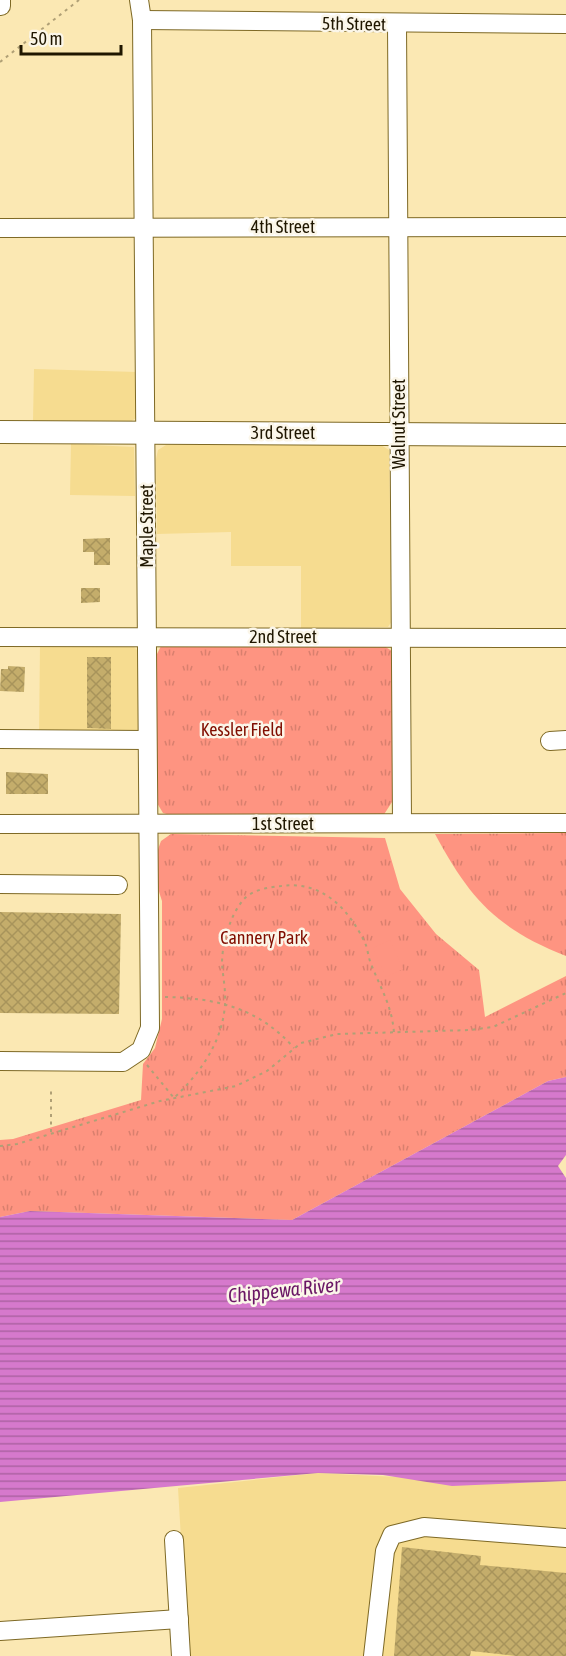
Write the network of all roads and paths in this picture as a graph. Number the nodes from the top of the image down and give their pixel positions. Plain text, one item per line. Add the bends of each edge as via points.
1 (1, 0) edge
2 (79, 0) edge
3 (139, 0) edge
4 (1, 6) edge
5 (142, 20) junction
6 (397, 24) junction
7 (566, 24) edge
8 (0, 62) edge
9 (144, 226) junction
10 (566, 227) edge
11 (0, 228) edge
12 (399, 228) junction
13 (0, 432) edge
14 (147, 432) junction
15 (398, 434) junction
16 (566, 435) edge
17 (0, 637) edge
18 (147, 637) junction
19 (400, 638) junction
20 (566, 638) edge
21 (0, 739) edge
22 (146, 740) junction
23 (402, 823) junction
24 (566, 823) edge
25 (0, 824) edge
26 (148, 825) junction
27 (0, 884) edge
28 (118, 885) dead end
29 (566, 993) edge
30 (165, 997) dead end
31 (225, 1003) junction
32 (394, 1033) junction
33 (294, 1048) junction
34 (144, 1058) junction
35 (0, 1061) edge
36 (51, 1087) dead end
37 (174, 1098) junction
38 (51, 1134) junction
39 (0, 1146) edge
40 (566, 1538) edge
41 (174, 1540) dead end
42 (179, 1619) junction
43 (0, 1631) edge
44 (182, 1656) edge
45 (373, 1656) edge

1 - 4 street
2 - 8 path
3 - 5 street, Maple Street
5 - 6 street, 5th Street
5 - 9 street, Maple Street
6 - 7 street, 5th Street
6 - 12 street, Walnut Street
9 - 11 street, 4th Street
9 - 12 street, 4th Street
9 - 14 street, Maple Street
10 - 12 street, 4th Street
12 - 15 street, Walnut Street
13 - 14 main road, 3rd Street
14 - 15 main road, 3rd Street
14 - 18 street, Maple Street
15 - 16 main road, 3rd Street
15 - 19 street, Walnut Street
17 - 18 street, 2nd Street
18 - 19 street, 2nd Street
18 - 22 street, Maple Street
19 - 20 street, 2nd Street
19 - 23 street, Walnut Street
21 - 22 street
22 - 26 street, Maple Street
23 - 24 street, 1st Street
23 - 26 street, 1st Street
25 - 26 street, 1st Street
26 - 34 street, Maple Street via 150,1028
27 - 28 street
29 - 32 path via 493,1027
30 - 31 path
31 - 32 path via 222,960 226,937 245,898 264,888 304,886 321,890 354,923 367,945 372,967 392,1012
31 - 33 path via 267,1023
31 - 37 path via 216,1042 206,1061
32 - 33 path via 337,1034 318,1037
33 - 37 path via 267,1071 244,1083
34 - 35 street via 123,1062
34 - 37 path
36 - 38 path
37 - 38 path
38 - 39 path
40 - 45 street via 424,1527 392,1535 385,1551
41 - 42 street
42 - 43 street
42 - 44 street

